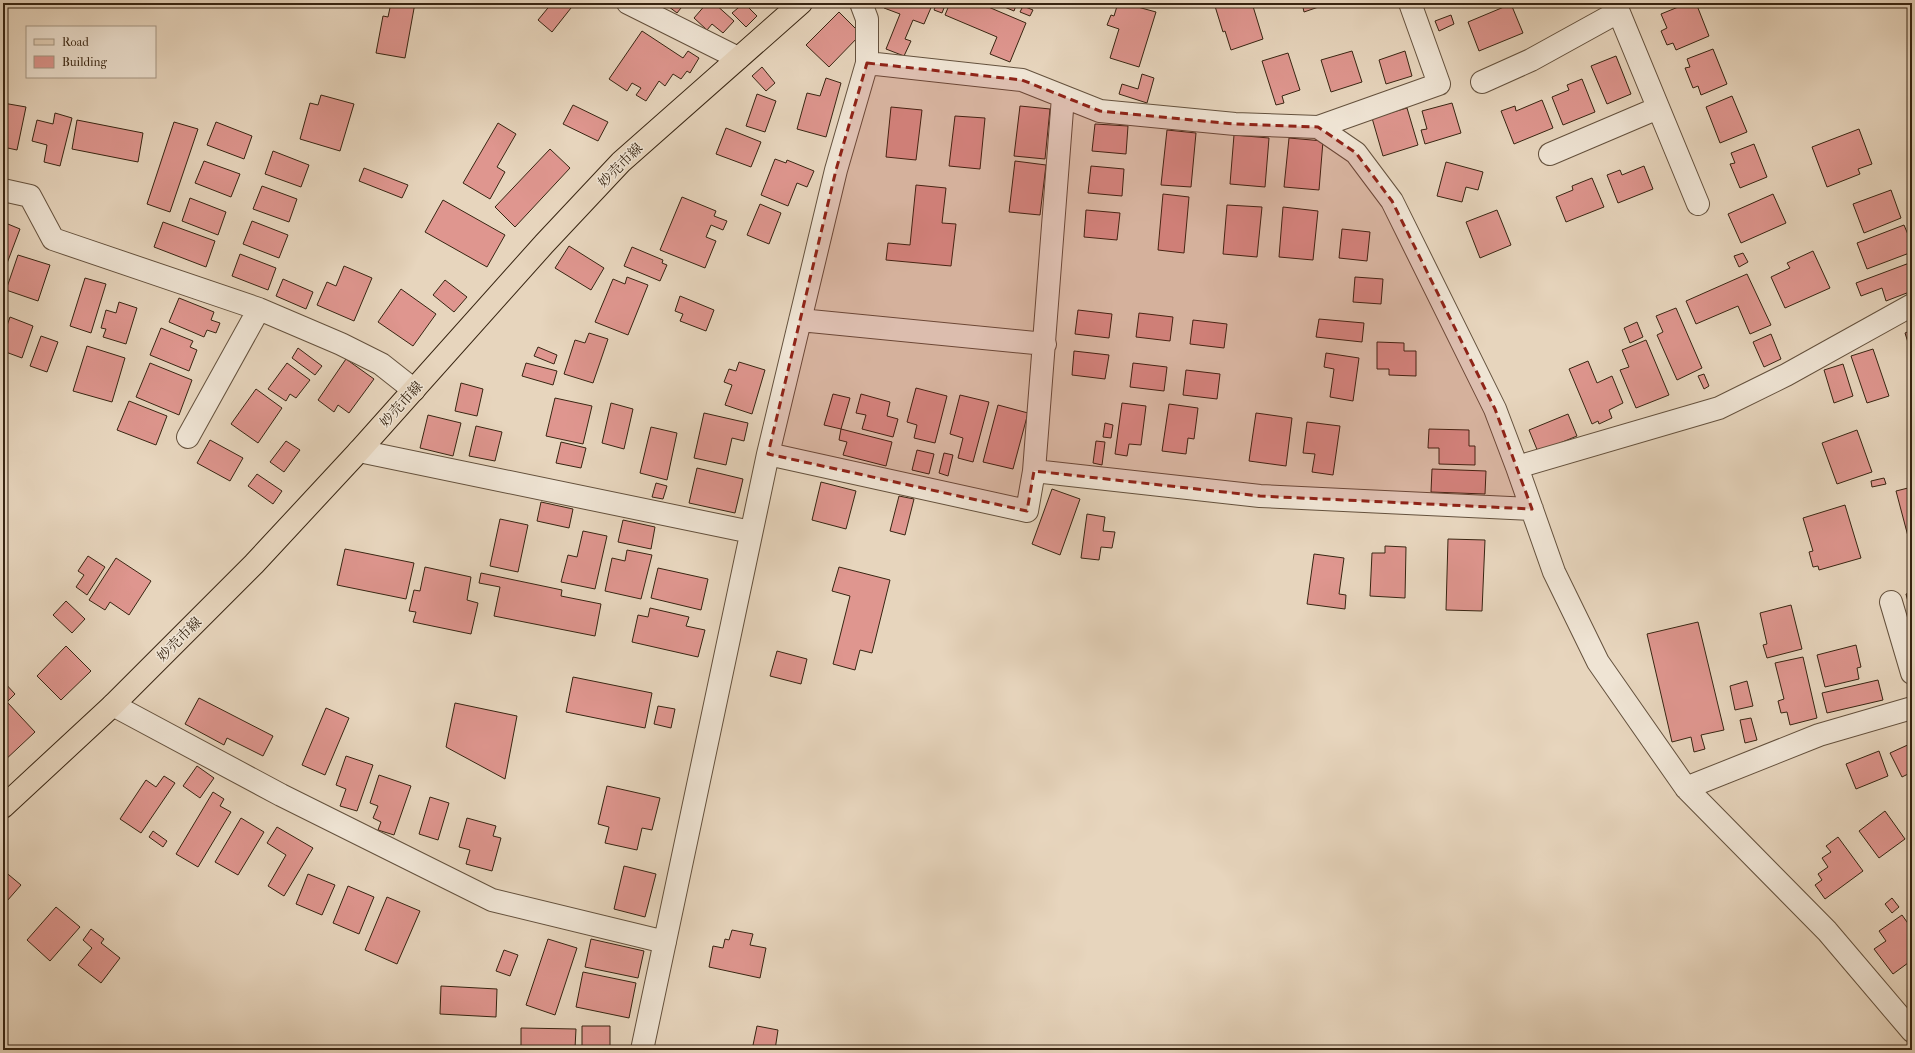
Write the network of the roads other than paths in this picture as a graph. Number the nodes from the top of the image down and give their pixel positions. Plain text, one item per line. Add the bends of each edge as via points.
1 (628, 3) edge
2 (801, 3) edge
3 (860, 3) edge
4 (1410, 3) edge
5 (1616, 7) edge
6 (738, 58) junction
7 (867, 63) junction
8 (1482, 82) dead end
9 (1064, 97) junction
10 (1658, 108) junction
11 (1318, 127) junction
12 (1550, 154) dead end
13 (3, 190) edge
14 (1698, 204) dead end
15 (1912, 305) edge
16 (259, 309) junction
17 (800, 320) junction
18 (1045, 344) junction
19 (414, 390) junction
20 (188, 437) dead end
21 (359, 451) junction
22 (768, 454) junction
23 (1518, 467) junction
24 (1034, 471) junction
25 (1532, 509) junction
26 (751, 532) junction
27 (1891, 602) dead end
28 (1912, 673) edge
29 (113, 705) junction
30 (1912, 708) edge
31 (1686, 788) junction
32 (3, 807) edge
33 (665, 942) junction
34 (1912, 1031) edge
35 (642, 1050) edge

1 - 6 street
2 - 6 main road, 妙売市線
3 - 7 street via 866,20
4 - 11 street via 1439,84
5 - 8 street via 1531,60
5 - 10 street
6 - 19 main road, 妙売市線 via 621,162
7 - 9 street via 1022,80
7 - 17 street via 836,170
9 - 11 street via 1100,111 1234,124
9 - 18 street
10 - 12 street
10 - 14 street
11 - 23 street via 1356,153 1392,201 1495,409
13 - 16 street via 30,196 53,239
15 - 23 street via 1786,375 1719,408
16 - 19 street via 381,364
16 - 20 street
17 - 18 street
17 - 22 street
18 - 24 street
19 - 21 main road, 妙売市線
21 - 26 street
21 - 29 main road, 妙売市線 via 254,564
22 - 24 street via 1027,511
22 - 26 street
23 - 25 street
24 - 25 street via 1260,496
25 - 31 street via 1554,572 1598,662
26 - 33 street
27 - 28 street
29 - 32 main road, 妙売市線
29 - 33 street via 280,795 492,900
30 - 31 street via 1819,735
31 - 34 street via 1827,931
33 - 35 street

